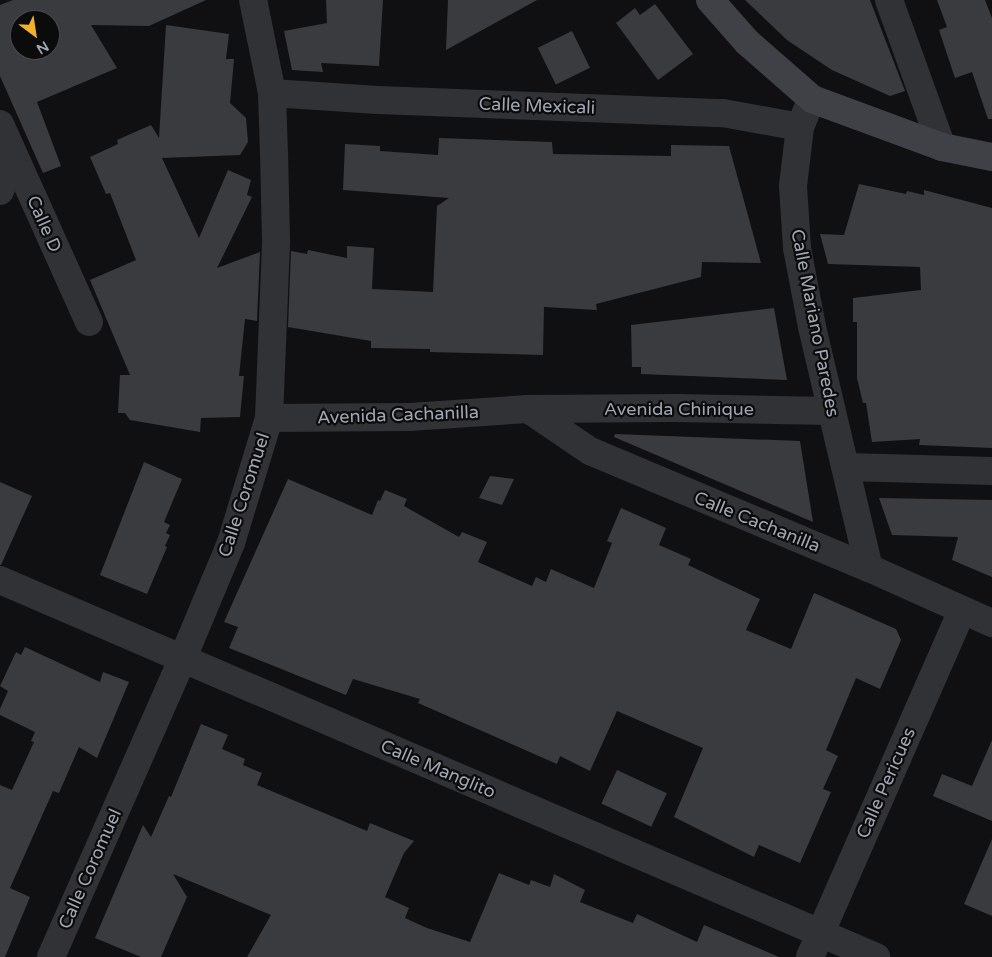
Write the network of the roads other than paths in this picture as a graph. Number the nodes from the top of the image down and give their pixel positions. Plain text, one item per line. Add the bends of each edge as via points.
1 (253, 0) edge
2 (710, 0) edge
3 (889, 0) edge
4 (272, 93) junction
5 (812, 99) junction
6 (0, 124) edge
7 (800, 127) junction
8 (942, 147) junction
9 (14, 157) junction
10 (992, 157) edge
11 (0, 191) edge
12 (89, 322) dead end
13 (528, 409) junction
14 (831, 411) junction
15 (269, 418) junction
16 (847, 467) junction
17 (992, 472) edge
18 (869, 568) junction
19 (0, 580) edge
20 (962, 610) junction
21 (992, 623) edge
22 (182, 660) junction
23 (815, 945) edge
24 (51, 957) edge
25 (876, 957) edge

1 - 4 street, Calle Coromuel
2 - 5 main road via 747,42
3 - 8 street
4 - 7 street, Calle Mexicali via 724,113
4 - 15 street, Calle Coromuel via 276,240
5 - 7 street, Calle Mariano Paredes
5 - 8 main road
6 - 9 street, Calle D
7 - 14 street, Calle Mariano Paredes via 793,186 798,248
8 - 10 main road
9 - 11 street
9 - 12 street, Calle D
13 - 14 street, Avenida Chinique
13 - 15 street, Avenida Cachanilla via 410,417
13 - 18 street, Calle Cachanilla via 590,451
14 - 16 street, Calle Mariano Paredes
15 - 22 street, Calle Coromuel via 231,543
16 - 17 street
16 - 18 street, Calle Mariano Paredes
18 - 20 street, Calle Cachanilla
19 - 22 street, Calle Manglito
20 - 21 street, Calle Cachanilla
20 - 23 street, Calle Pericues
22 - 23 street, Calle Manglito
22 - 24 street, Calle Coromuel
23 - 25 street, Calle Manglito

